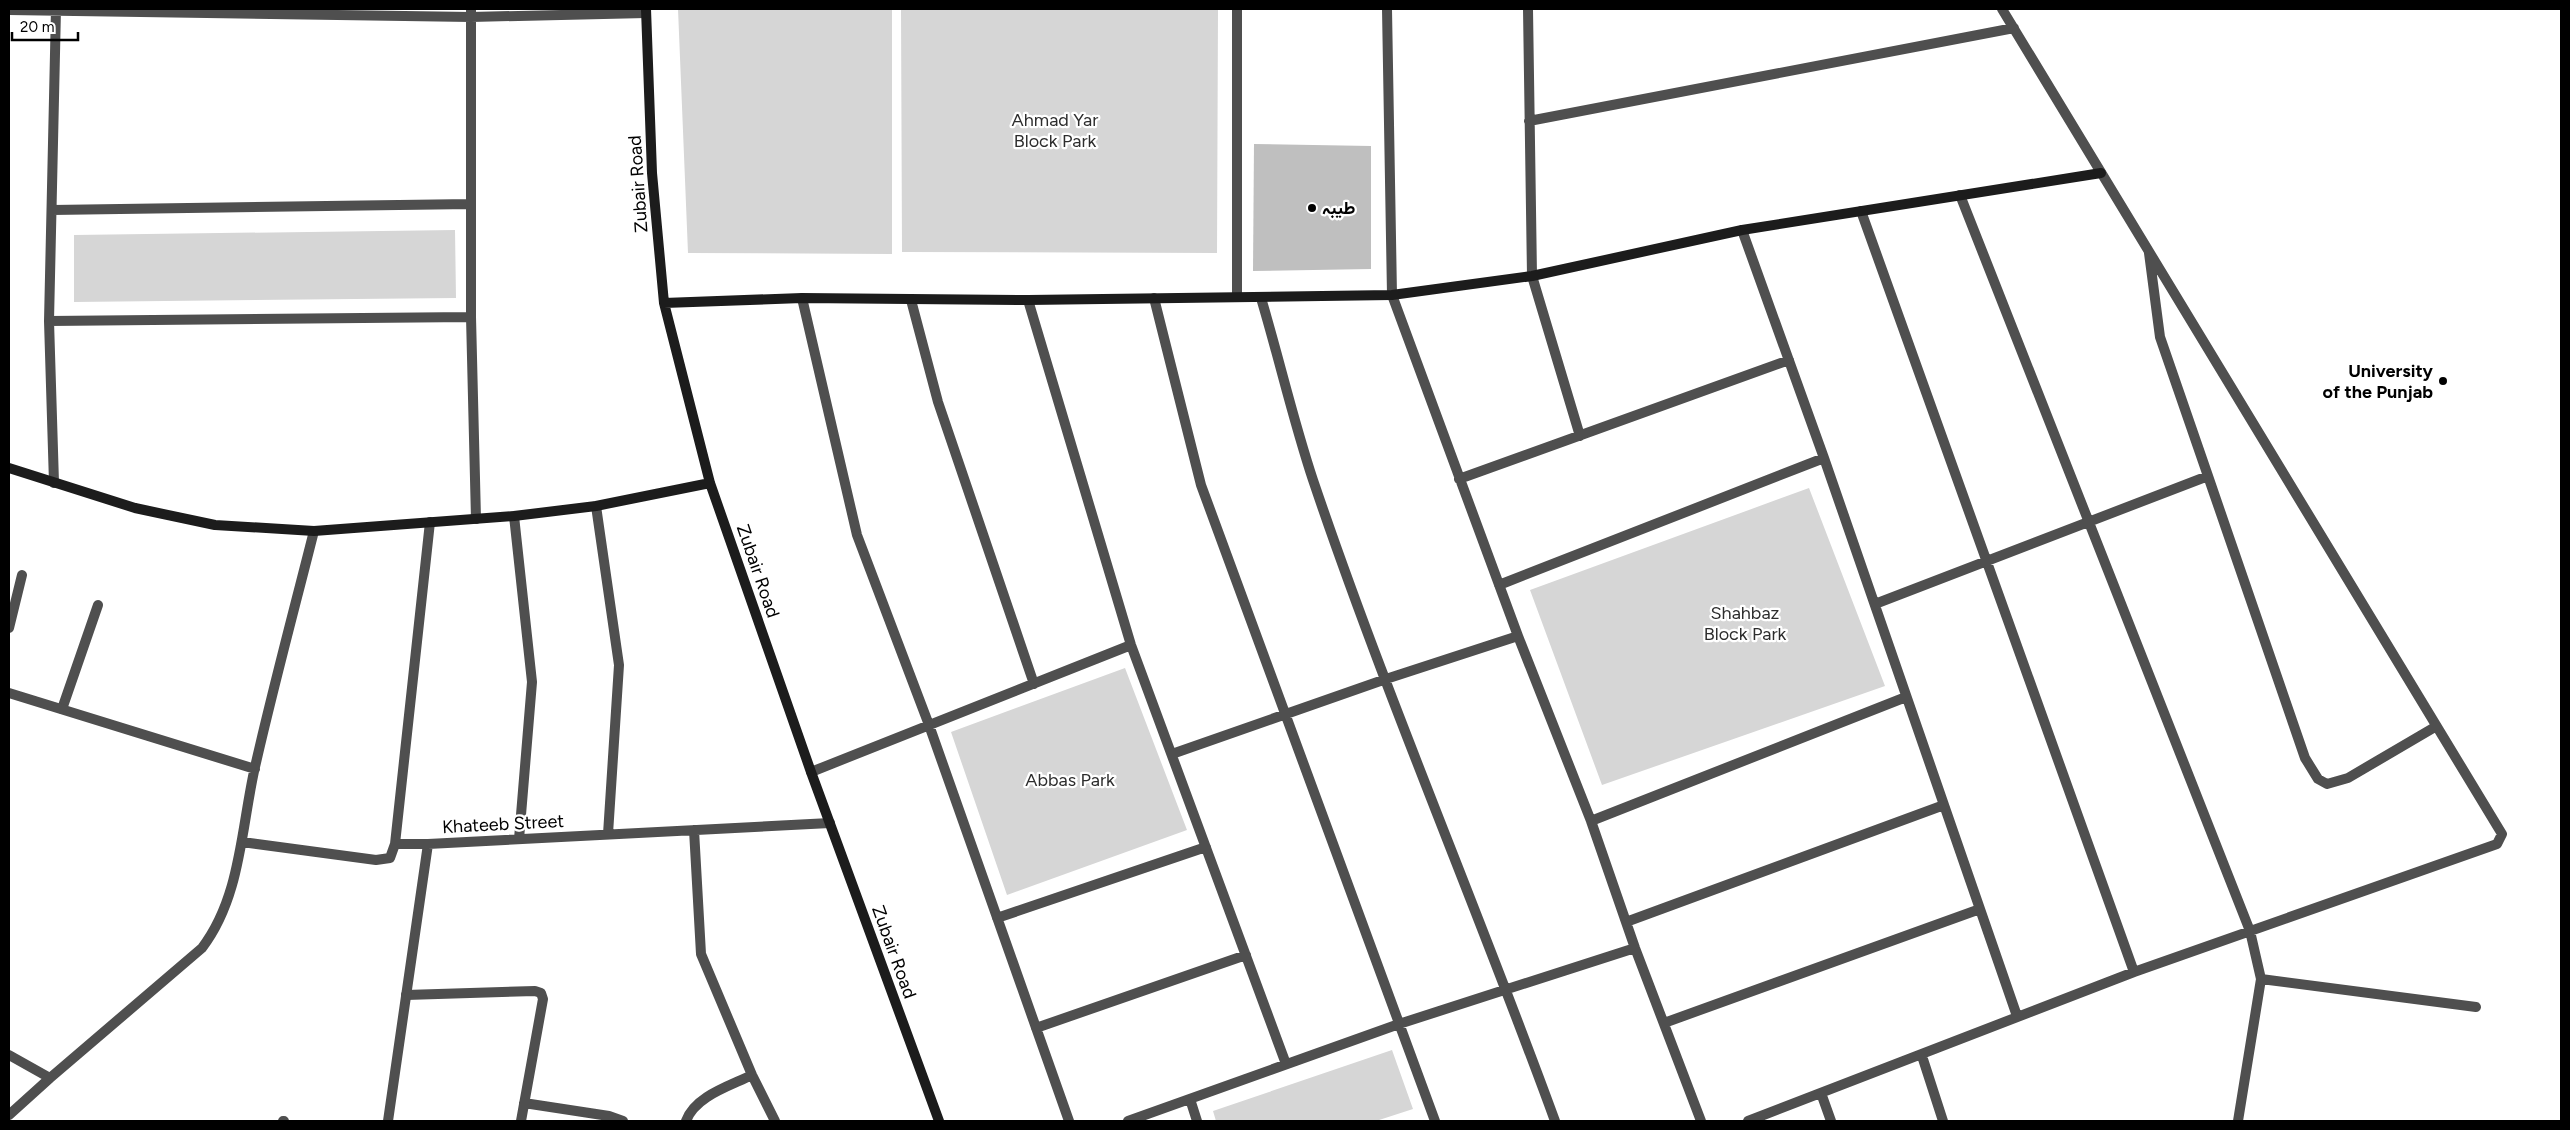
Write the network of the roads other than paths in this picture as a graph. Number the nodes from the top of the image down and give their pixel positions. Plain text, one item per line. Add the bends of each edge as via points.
1 (1237, 9) edge
2 (1387, 9) edge
3 (1528, 9) edge
4 (2002, 9) edge
5 (9, 10) edge
6 (56, 10) edge
7 (646, 11) edge
8 (471, 13) edge
9 (2014, 28) junction
10 (1529, 121) junction
11 (2101, 173) junction
12 (1960, 195) junction
13 (471, 204) junction
14 (52, 210) junction
15 (1860, 211) junction
16 (1742, 230) junction
17 (2149, 249) junction
18 (1532, 276) junction
19 (1392, 295) junction
20 (1237, 297) junction
21 (802, 298) junction
22 (1154, 298) junction
23 (1261, 298) junction
24 (911, 300) junction
25 (1028, 300) junction
26 (664, 302) junction
27 (471, 317) junction
28 (49, 321) junction
29 (1789, 360) junction
30 (1580, 436) junction
31 (1824, 458) junction
32 (9, 468) edge
33 (2208, 476) junction
34 (1459, 479) junction
35 (54, 483) junction
36 (710, 483) junction
37 (596, 506) junction
38 (514, 516) junction
39 (476, 519) junction
40 (430, 522) junction
41 (2090, 524) junction
42 (314, 531) junction
43 (1987, 562) junction
44 (22, 575) dead end
45 (1499, 585) junction
46 (1875, 604) junction
47 (98, 605) dead end
48 (9, 628) edge
49 (1518, 636) junction
50 (1132, 645) junction
51 (1386, 679) junction
52 (1034, 684) junction
53 (9, 692) edge
54 (1906, 697) junction
55 (62, 709) junction
56 (1286, 714) junction
57 (929, 725) junction
58 (2435, 727) junction
59 (1172, 754) junction
60 (255, 769) junction
61 (811, 772) junction
62 (1944, 805) junction
63 (1591, 821) junction
64 (830, 823) junction
65 (694, 830) junction
66 (608, 834) junction
67 (519, 839) junction
68 (242, 842) junction
69 (395, 844) junction
70 (428, 844) junction
71 (1206, 847) junction
72 (1980, 909) junction
73 (997, 918) junction
74 (1626, 922) junction
75 (2250, 931) junction
76 (1635, 948) junction
77 (1246, 955) junction
78 (2134, 972) junction
79 (2261, 980) junction
80 (1507, 990) junction
81 (406, 995) junction
82 (2476, 1007) dead end
83 (2017, 1016) junction
84 (1664, 1023) junction
85 (1399, 1024) junction
86 (1036, 1028) junction
87 (9, 1054) edge
88 (1922, 1056) junction
89 (1286, 1064) junction
90 (752, 1075) junction
91 (50, 1078) junction
92 (1820, 1093) junction
93 (1190, 1099) junction
94 (524, 1102) junction
95 (9, 1115) edge
96 (388, 1121) edge
97 (521, 1121) edge
98 (624, 1121) edge
99 (686, 1121) edge
100 (775, 1121) edge
101 (939, 1121) edge
102 (1068, 1121) edge
103 (1128, 1121) edge
104 (1198, 1121) edge
105 (1433, 1121) edge
106 (1555, 1121) edge
107 (1701, 1121) edge
108 (1748, 1121) edge
109 (1831, 1121) edge
110 (1943, 1121) edge
111 (2238, 1121) edge

1 - 20 street
2 - 19 street
3 - 10 street
4 - 9 street
5 - 6 street
6 - 8 street
6 - 14 street
7 - 8 street
7 - 26 street, Zubair Road via 652,173
8 - 13 street
9 - 10 street
9 - 11 street
10 - 18 street
11 - 12 street
11 - 17 street
12 - 15 street
12 - 41 street
13 - 14 street
13 - 27 street
14 - 28 street
15 - 16 street
15 - 43 street
16 - 18 street
16 - 29 street
17 - 33 street via 2160,337
17 - 58 street
18 - 19 street
18 - 30 street
19 - 23 street
19 - 34 street
20 - 22 street
20 - 23 street
21 - 24 street
21 - 26 street
21 - 57 street via 858,535
22 - 25 street
22 - 56 street via 1201,485
23 - 51 street via 1313,479
24 - 25 street
24 - 52 street via 938,402
25 - 50 street
26 - 36 street, Zubair Road
27 - 28 street
27 - 39 street
28 - 35 street
29 - 30 street
29 - 31 street
30 - 34 street
31 - 45 street
31 - 46 street
32 - 35 street
33 - 41 street
33 - 58 street via 2305,758 2318,779 2327,784 2348,778
34 - 45 street
35 - 42 street via 135,508 215,525
36 - 37 street
36 - 61 street, Zubair Road
37 - 38 street
37 - 66 street via 619,665
38 - 39 street
38 - 67 street via 532,682
39 - 40 street
40 - 42 street
40 - 69 street
41 - 43 street
41 - 75 street
42 - 60 street
43 - 46 street
43 - 78 street
44 - 48 street
45 - 49 street
46 - 54 street
47 - 55 street
49 - 51 street
49 - 63 street
50 - 52 street
50 - 59 street
51 - 56 street
51 - 80 street
52 - 57 street
53 - 55 street
54 - 62 street
54 - 63 street
55 - 60 street
56 - 59 street
56 - 85 street
57 - 61 street
57 - 73 street
58 - 75 street via 2496,822 2502,834 2497,844
59 - 71 street
60 - 68 street
61 - 64 street, Zubair Road
62 - 72 street
62 - 74 street
63 - 74 street
64 - 65 street, Khateeb Street
64 - 101 street, Zubair Road
65 - 66 street, Khateeb Street
65 - 90 street via 701,954
66 - 67 street, Khateeb Street
67 - 70 street, Khateeb Street
68 - 69 street via 376,860 390,858
68 - 91 street via 226,906 202,948
69 - 70 street
70 - 81 street, Khateeb Street
71 - 73 street
71 - 77 street
72 - 83 street
72 - 84 street
73 - 86 street
74 - 76 street
75 - 78 street
75 - 79 street
76 - 80 street
76 - 84 street
77 - 86 street
77 - 89 street
78 - 83 street
79 - 82 street
79 - 111 street
80 - 85 street
80 - 106 street
81 - 94 street via 541,993 543,1000
81 - 96 street, Khateeb Street
83 - 88 street
84 - 107 street
85 - 89 street
85 - 105 street
86 - 102 street
87 - 91 street
88 - 92 street
88 - 110 street
89 - 93 street
90 - 99 street via 700,1102 691,1109
90 - 100 street
91 - 95 street
92 - 108 street
92 - 109 street
93 - 103 street
93 - 104 street
94 - 97 street
94 - 98 street

